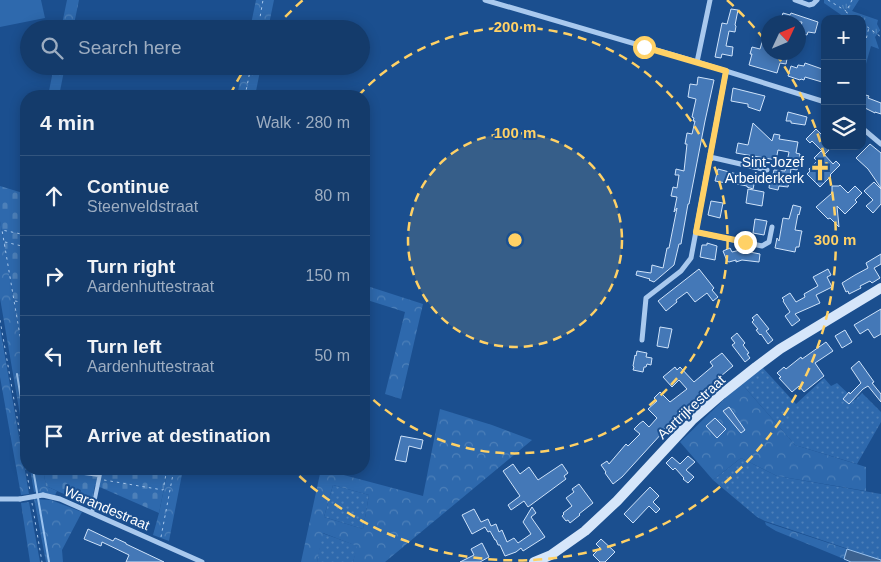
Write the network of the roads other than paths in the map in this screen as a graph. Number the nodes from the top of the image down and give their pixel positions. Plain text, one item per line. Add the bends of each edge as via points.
1 (485, 0) edge
2 (710, 0) edge
3 (795, 0) edge
4 (817, 0) edge
5 (697, 62) junction
6 (726, 71) junction
7 (821, 101) edge
8 (866, 131) edge
9 (881, 144) edge
10 (710, 157) junction
11 (768, 170) dead end
12 (772, 227) dead end
13 (696, 232) junction
14 (881, 288) edge
15 (642, 340) dead end
16 (90, 475) edge
17 (99, 477) joint
18 (0, 499) edge
19 (92, 514) junction
20 (202, 562) edge
21 (534, 562) edge

1 - 5 street
2 - 5 street
3 - 4 street via 809,5
5 - 6 street
6 - 7 street
6 - 10 street
8 - 9 street
10 - 11 street
10 - 13 street
12 - 13 street via 770,242 762,246
13 - 15 street via 691,258 681,271 646,298
14 - 21 street, Aartrijkestraat via 756,367 692,420 586,531
16 - 17 lane
17 - 19 lane
18 - 19 street, Warandestraat, bridge via 43,495
19 - 20 street, Warandestraat

